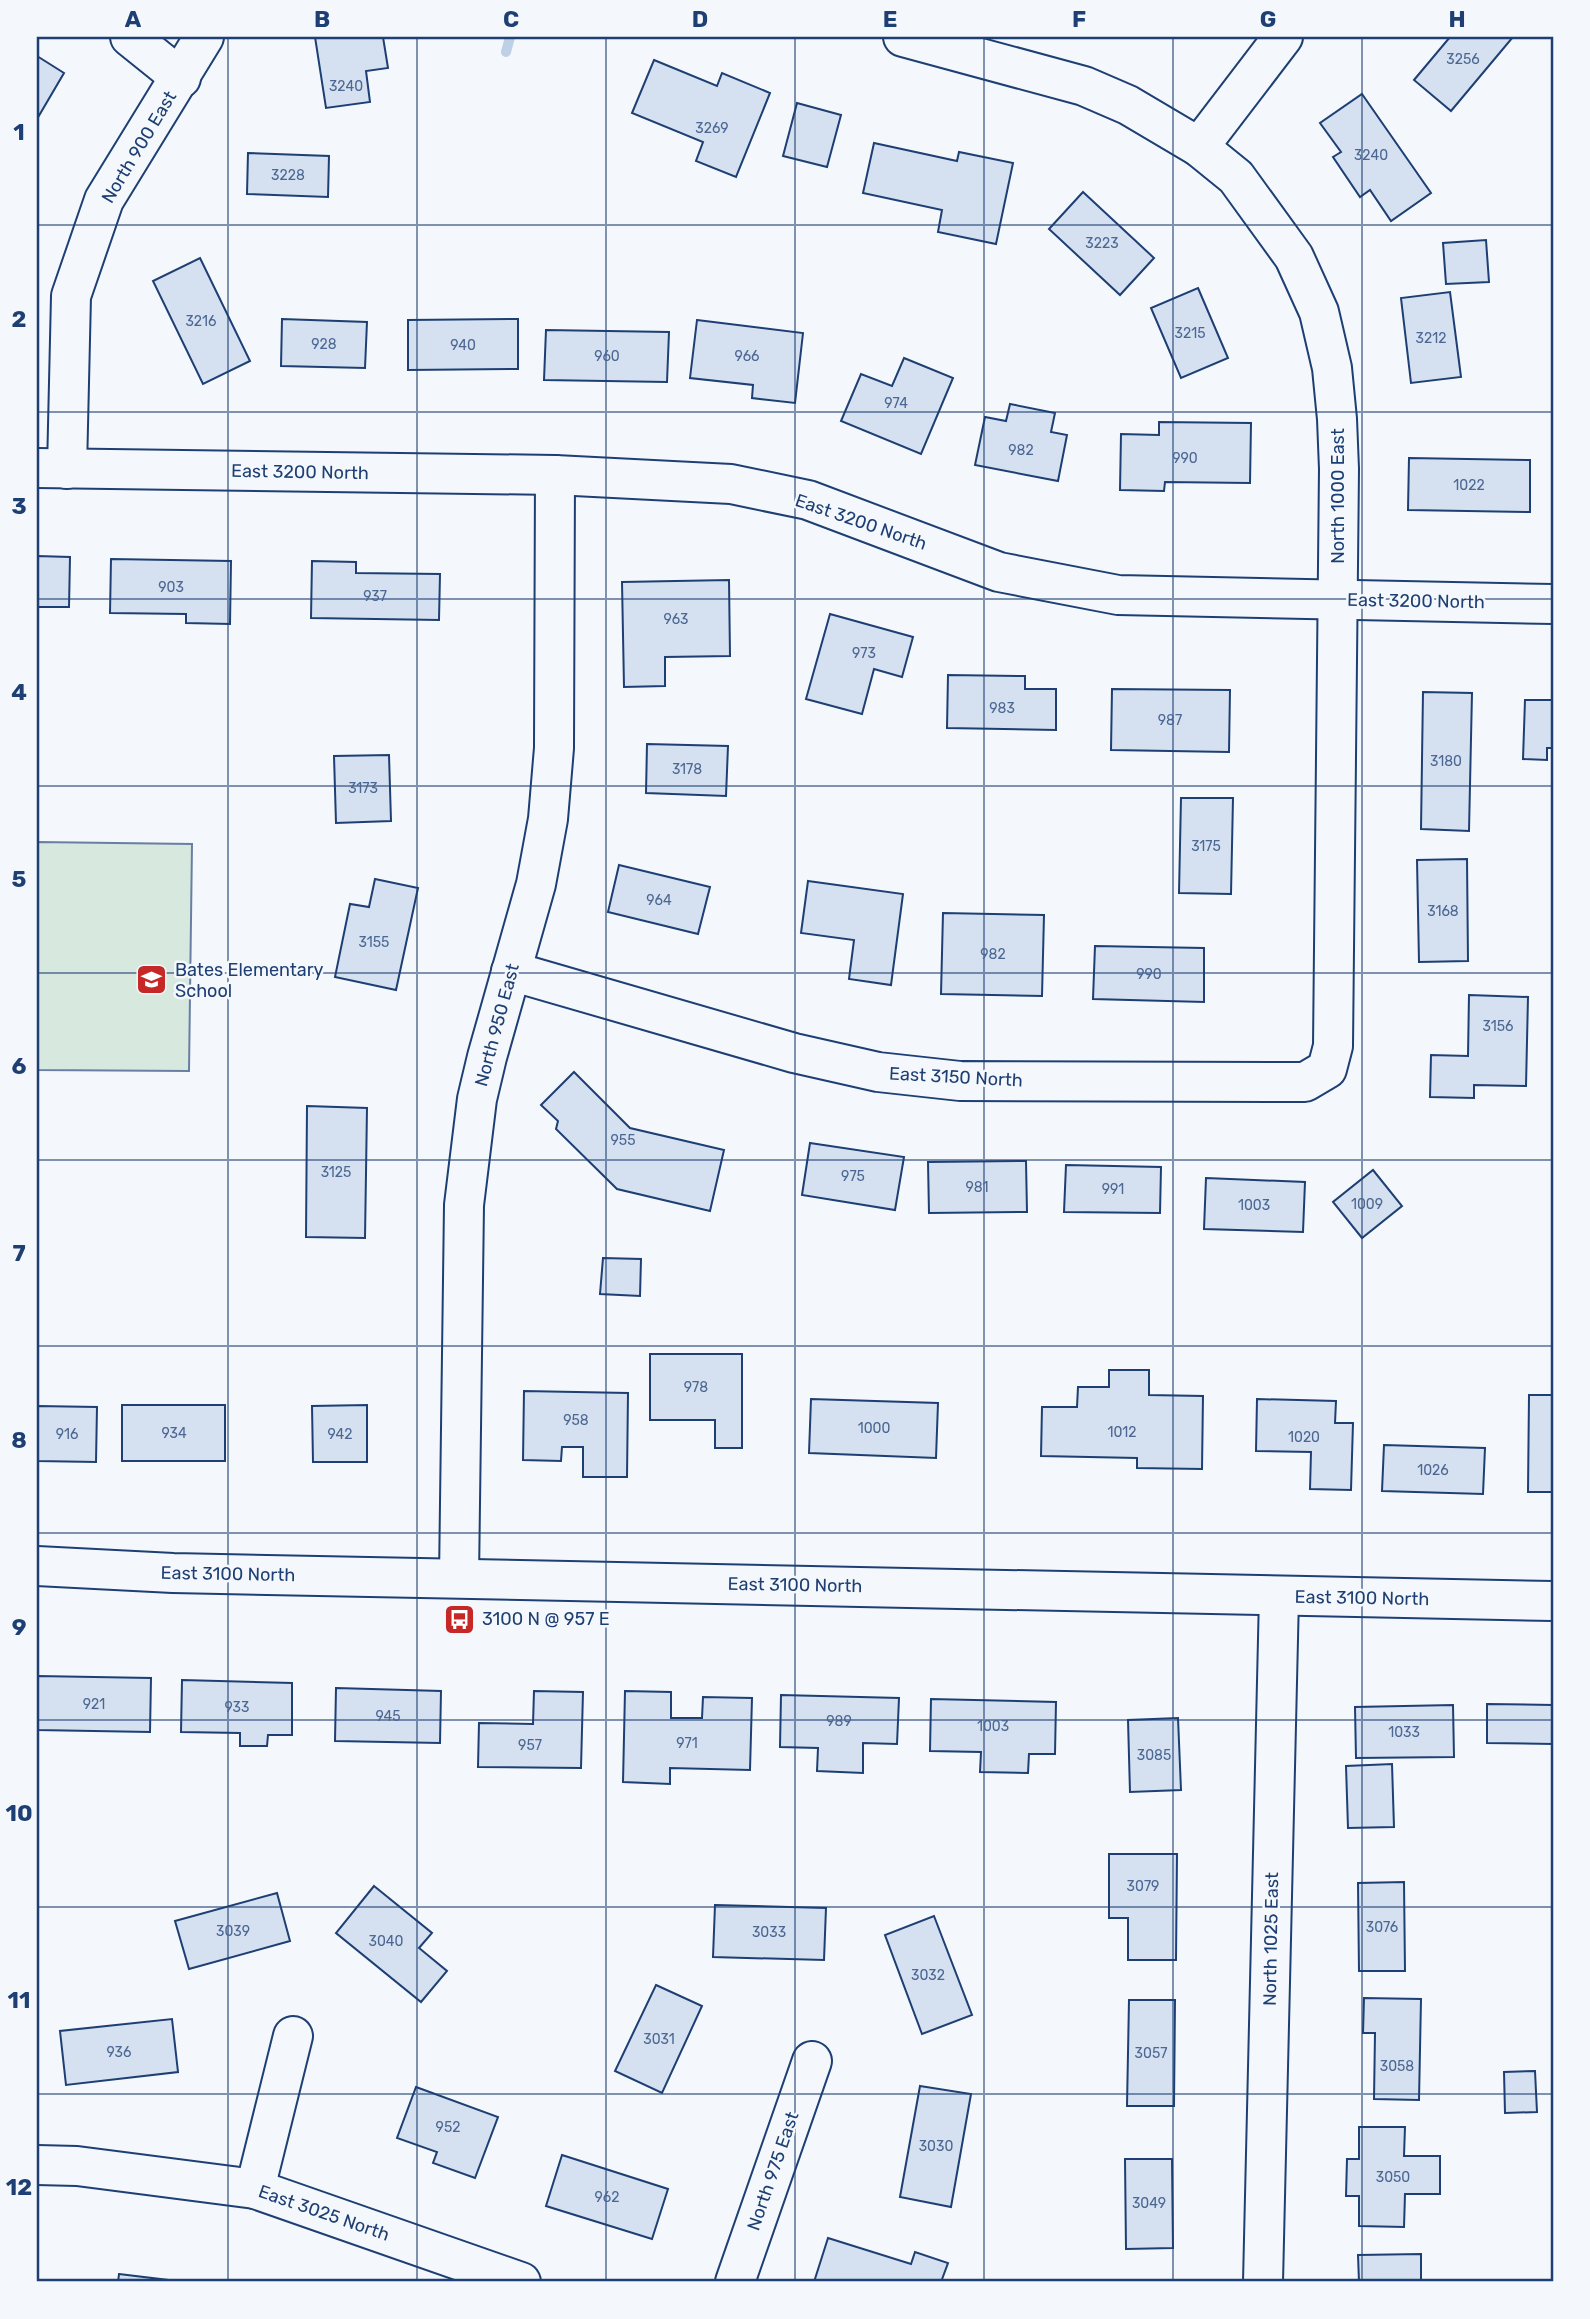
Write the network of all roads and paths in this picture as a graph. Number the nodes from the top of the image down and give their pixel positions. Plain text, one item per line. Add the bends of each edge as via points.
1 (130, 37) edge
2 (204, 37) edge
3 (903, 37) edge
4 (1283, 37) edge
5 (181, 78) junction
6 (1199, 148) junction
7 (52, 469) edge
8 (555, 475) junction
9 (1338, 600) junction
10 (1553, 604) edge
11 (511, 971) junction
12 (1327, 1069) joint
13 (37, 1566) edge
14 (458, 1578) junction
15 (1279, 1596) junction
16 (1553, 1601) edge
17 (293, 2036) dead end
18 (812, 2061) dead end
19 (37, 2165) edge
20 (255, 2189) junction
21 (521, 2282) edge
22 (735, 2282) edge
23 (1263, 2282) edge

1 - 5 street
2 - 5 street, North 900 East
3 - 6 street, North 1000 East via 1084,86 1128,105
4 - 6 street
5 - 7 street, North 900 East via 104,200 71,296
6 - 9 street, North 1000 East via 1236,177 1264,214 1294,257 1318,312 1338,419
7 - 8 street, East 3200 North
8 - 9 street, East 3200 North via 731,484 808,500 999,572 1118,595
8 - 11 street, North 950 East via 554,748 548,820 536,884
9 - 10 street, East 3200 North
9 - 12 street, North 1000 East via 1333,1046
11 - 12 street, East 3150 North via 794,1053 878,1072 960,1081 1305,1082
11 - 14 street, North 950 East via 477,1099 464,1205
13 - 14 street, East 3100 North
14 - 15 street, East 3100 North
15 - 16 street, East 3100 North
15 - 23 street, North 1025 East
17 - 20 street
18 - 22 street, North 975 East
19 - 20 street, East 3025 North
20 - 21 street, East 3025 North

